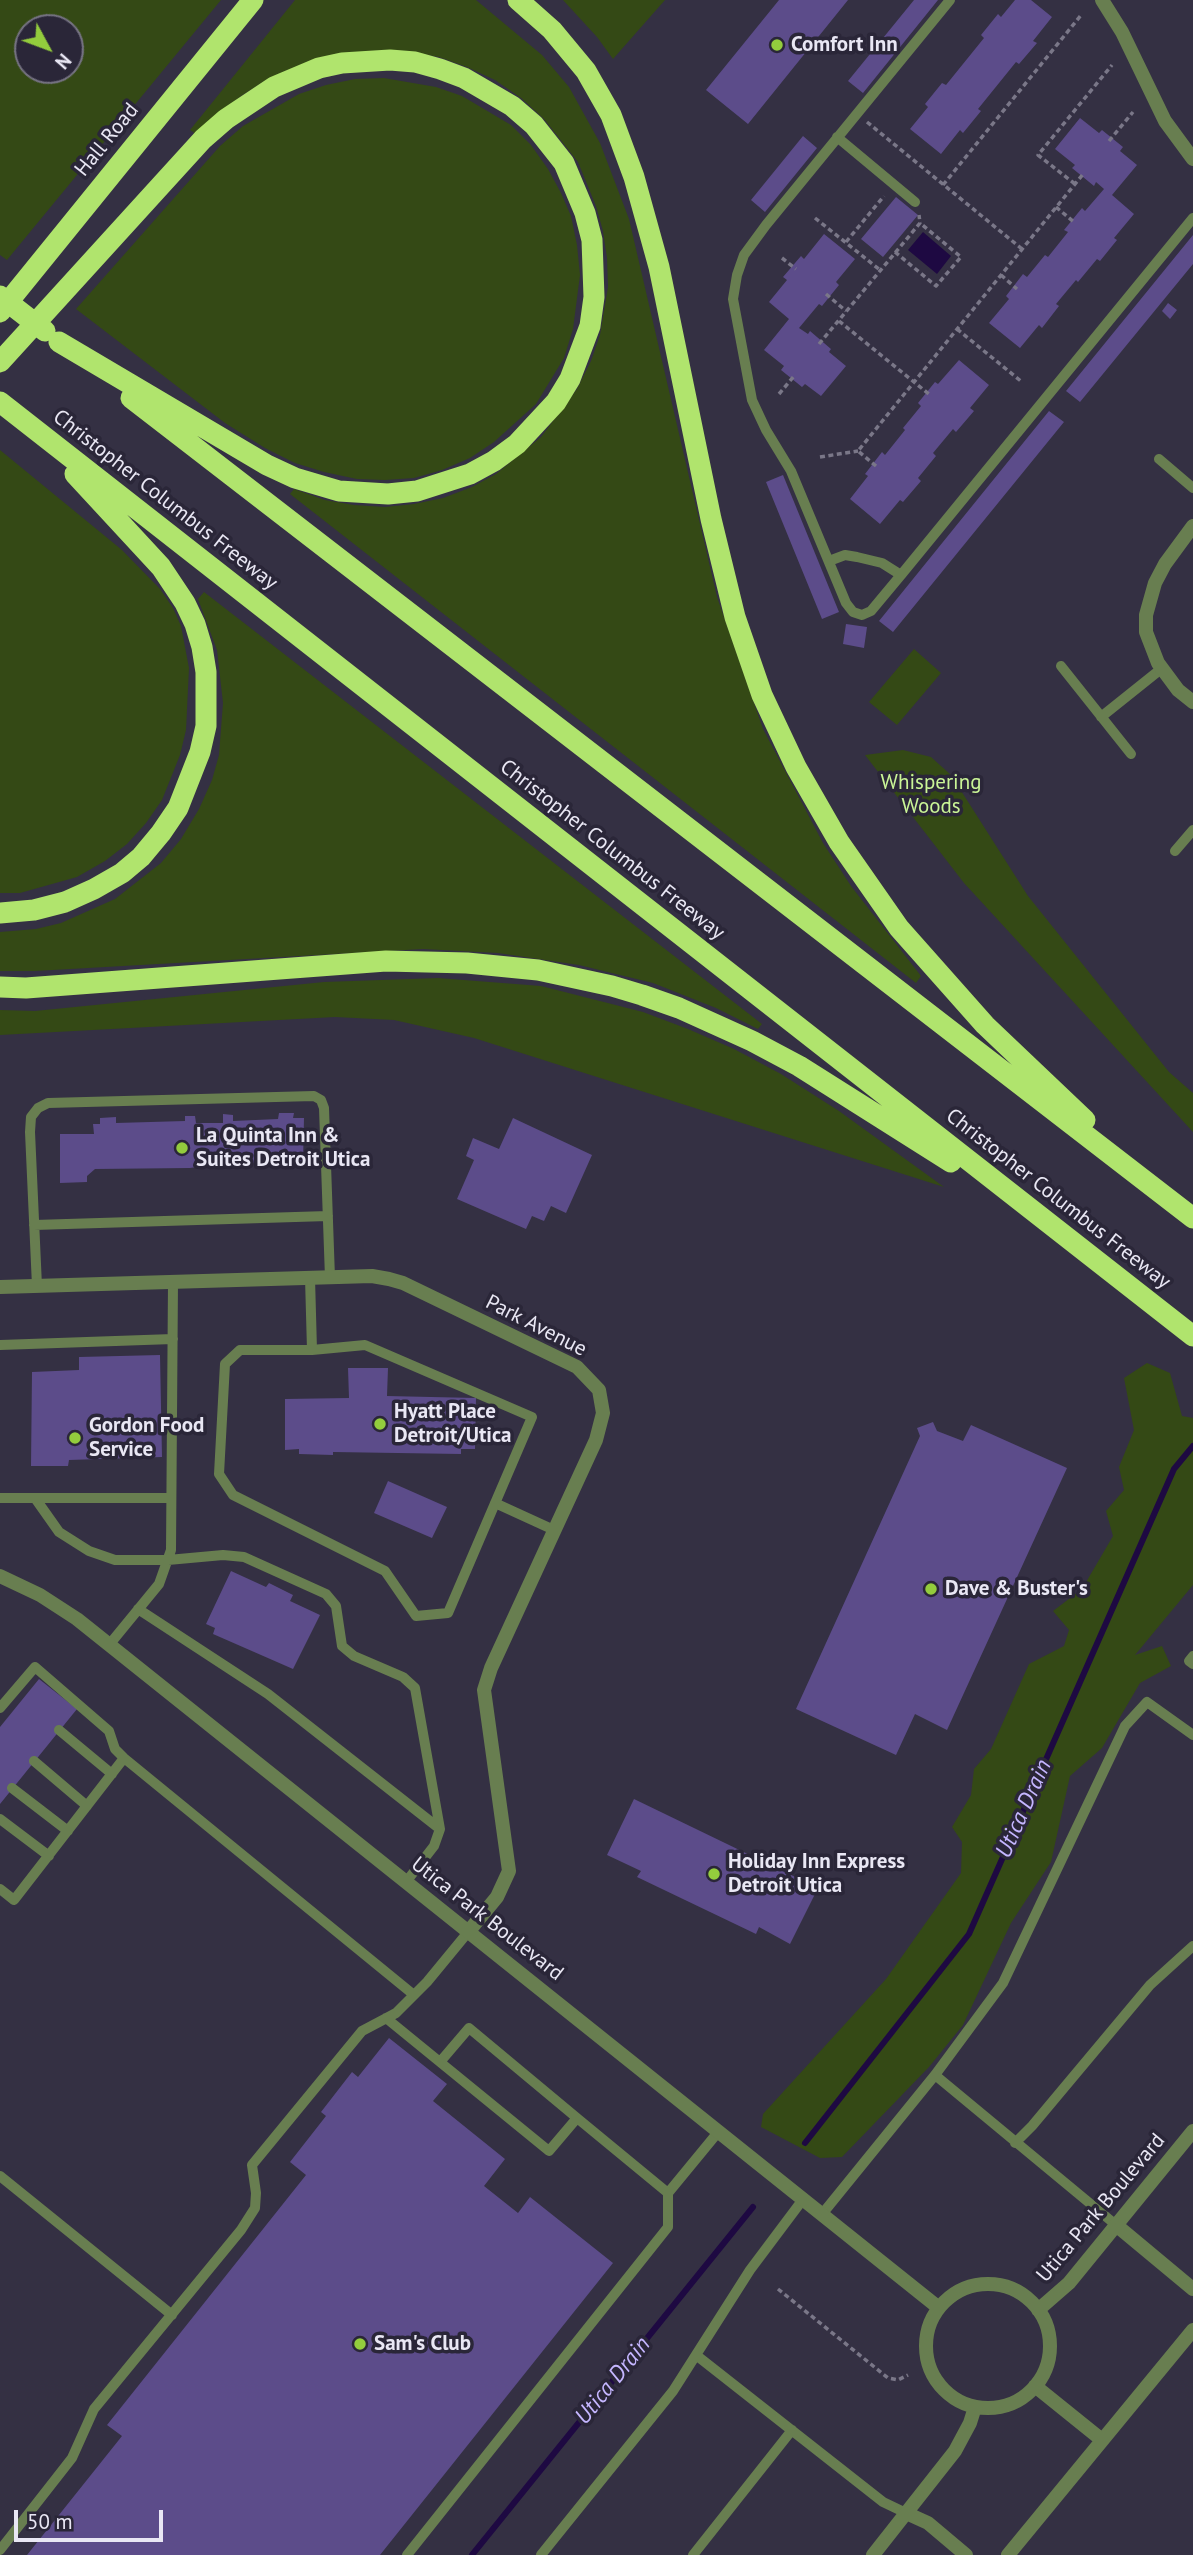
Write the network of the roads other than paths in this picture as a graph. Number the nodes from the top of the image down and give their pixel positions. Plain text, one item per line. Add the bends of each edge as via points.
1 (253, 0) edge
2 (518, 0) edge
3 (950, 0) edge
4 (1102, 0) edge
5 (836, 137) junction
6 (1193, 159) edge
7 (915, 202) dead end
8 (1193, 218) edge
9 (0, 296) edge
10 (0, 312) edge
11 (60, 342) junction
12 (0, 362) edge
13 (0, 402) edge
14 (34, 429) junction
15 (1158, 459) dead end
16 (1193, 488) edge
17 (1193, 526) edge
18 (829, 561) junction
19 (901, 575) junction
20 (1061, 666) dead end
21 (1161, 669) junction
22 (1193, 702) edge
23 (1101, 717) junction
24 (1131, 754) dead end
25 (1193, 830) edge
26 (1175, 851) dead end
27 (0, 913) edge
28 (0, 987) edge
29 (1185, 1211) edge
30 (328, 1216) junction
31 (1048, 1222) junction
32 (34, 1225) junction
33 (310, 1278) junction
34 (330, 1278) junction
35 (173, 1282) junction
36 (37, 1286) junction
37 (0, 1287) edge
38 (1193, 1336) edge
39 (173, 1339) junction
40 (0, 1345) edge
41 (312, 1350) junction
42 (0, 1498) edge
43 (34, 1498) junction
44 (171, 1498) junction
45 (495, 1503) junction
46 (554, 1530) junction
47 (168, 1560) junction
48 (0, 1576) edge
49 (138, 1609) junction
50 (109, 1645) junction
51 (1193, 1656) edge
52 (1193, 1664) edge
53 (11, 1694) junction
54 (21, 1701) dead end
55 (0, 1708) edge
56 (59, 1730) dead end
57 (1193, 1735) edge
58 (124, 1758) junction
59 (34, 1761) dead end
60 (112, 1774) junction
61 (12, 1788) dead end
62 (87, 1806) junction
63 (0, 1819) edge
64 (440, 1829) junction
65 (68, 1831) junction
66 (49, 1856) junction
67 (406, 1882) junction
68 (0, 1889) edge
69 (468, 1931) junction
70 (1193, 1946) edge
71 (414, 1995) junction
72 (386, 2018) junction
73 (440, 2062) junction
74 (935, 2075) junction
75 (577, 2118) junction
76 (719, 2131) junction
77 (1193, 2131) edge
78 (1015, 2143) junction
79 (0, 2176) edge
80 (668, 2193) junction
81 (804, 2198) junction
82 (823, 2213) junction
83 (1116, 2225) junction
84 (1193, 2289) edge
85 (939, 2308) junction
86 (1038, 2310) junction
87 (172, 2315) junction
88 (1193, 2330) edge
89 (696, 2355) junction
90 (1035, 2386) junction
91 (975, 2407) junction
92 (792, 2430) junction
93 (1102, 2440) junction
94 (906, 2514) junction
95 (0, 2550) edge
96 (407, 2555) edge
97 (541, 2555) edge
98 (693, 2555) edge
99 (873, 2555) edge
100 (966, 2555) edge
101 (1008, 2555) edge

1 - 10 highway, Hall Road
2 - 29 highway via 552,30 586,71 611,115 634,177 659,267 735,617 762,695 796,767 839,842 899,928 985,1025
3 - 5 lane
4 - 6 street via 1166,121
5 - 7 lane
5 - 18 lane via 744,255 733,299 752,400 791,471
8 - 19 lane
9 - 11 highway
11 - 12 highway via 295,478 339,491 417,491 495,461 532,430 556,401 570,379 590,326 592,240 564,163 512,106 473,82 415,62 342,63 274,87 203,139
11 - 29 highway
13 - 14 highway, Christopher Columbus Freeway
14 - 27 highway via 180,593 202,647 206,726 178,808 141,857 122,873 65,902 34,911
14 - 31 highway, Christopher Columbus Freeway
15 - 16 lane
17 - 21 street via 1165,564 1146,615 1146,632
18 - 19 lane via 845,555 857,557 882,563
18 - 19 lane via 846,603 862,615 871,611
20 - 23 lane
21 - 22 street
21 - 23 lane
23 - 24 lane
25 - 26 lane
28 - 31 highway via 431,961 502,965 582,979 679,1008 752,1041
30 - 32 lane
30 - 32 lane via 324,1108 314,1096 48,1103 31,1117
30 - 34 lane
31 - 38 highway, Christopher Columbus Freeway
32 - 36 lane
33 - 34 street, Park Avenue
33 - 35 street, Park Avenue
33 - 41 lane
34 - 46 street, Park Avenue via 372,1276 403,1283 577,1367 599,1390 603,1413 596,1440
35 - 36 street, Park Avenue
35 - 39 lane
36 - 37 street, Park Avenue
39 - 40 lane
39 - 44 lane
41 - 45 lane via 365,1345 532,1417
41 - 45 lane via 240,1350 225,1364 219,1474 233,1495 385,1571 416,1616 448,1613
42 - 43 lane
43 - 44 lane
43 - 47 lane via 59,1532 89,1551 116,1560
44 - 47 lane
45 - 46 lane
46 - 69 street, Park Avenue via 484,1690 509,1871 497,1897
47 - 49 lane via 159,1584
47 - 64 lane via 244,1557 326,1594 336,1606 342,1646 354,1656 402,1676 415,1688
48 - 50 street, Utica Park Boulevard via 58,1606
49 - 50 lane
49 - 64 lane via 268,1694
50 - 67 street, Utica Park Boulevard
51 - 52 lane via 1189,1661
53 - 54 lane
53 - 55 lane
53 - 58 lane via 35,1667 109,1731
56 - 60 lane
57 - 74 lane via 1147,1702 1125,1726 1003,1983
58 - 60 lane
58 - 71 lane
59 - 62 lane
60 - 62 lane
61 - 65 lane
62 - 65 lane
63 - 66 lane
64 - 67 lane via 434,1846
65 - 66 lane
66 - 68 lane via 14,1900
67 - 69 street, Utica Park Boulevard
69 - 71 lane
69 - 76 street, Utica Park Boulevard
70 - 78 lane via 1150,1985
71 - 72 lane
72 - 73 lane
72 - 87 lane via 362,2031 252,2165 255,2208
73 - 75 lane via 549,2151
73 - 75 lane via 469,2028
74 - 78 lane
74 - 82 lane
75 - 80 lane
76 - 80 lane
76 - 81 street, Utica Park Boulevard
77 - 83 street, Utica Park Boulevard
78 - 83 lane
79 - 87 lane
80 - 96 lane via 668,2227
81 - 82 street, Utica Park Boulevard
81 - 89 lane via 750,2270
82 - 85 street, Utica Park Boulevard
83 - 84 street
83 - 86 street, Utica Park Boulevard via 1069,2283
85 - 86 street via 958,2291 983,2284 1008,2287
85 - 91 street via 928,2330 929,2367 943,2389
86 - 90 street via 1050,2348
87 - 95 lane via 94,2409 72,2458
88 - 93 street
89 - 92 lane
89 - 97 lane via 673,2391
90 - 91 street via 1014,2402
90 - 93 street
91 - 94 street via 956,2451
92 - 94 lane via 883,2502
92 - 98 lane
93 - 101 street
94 - 99 street
94 - 100 street via 928,2523

